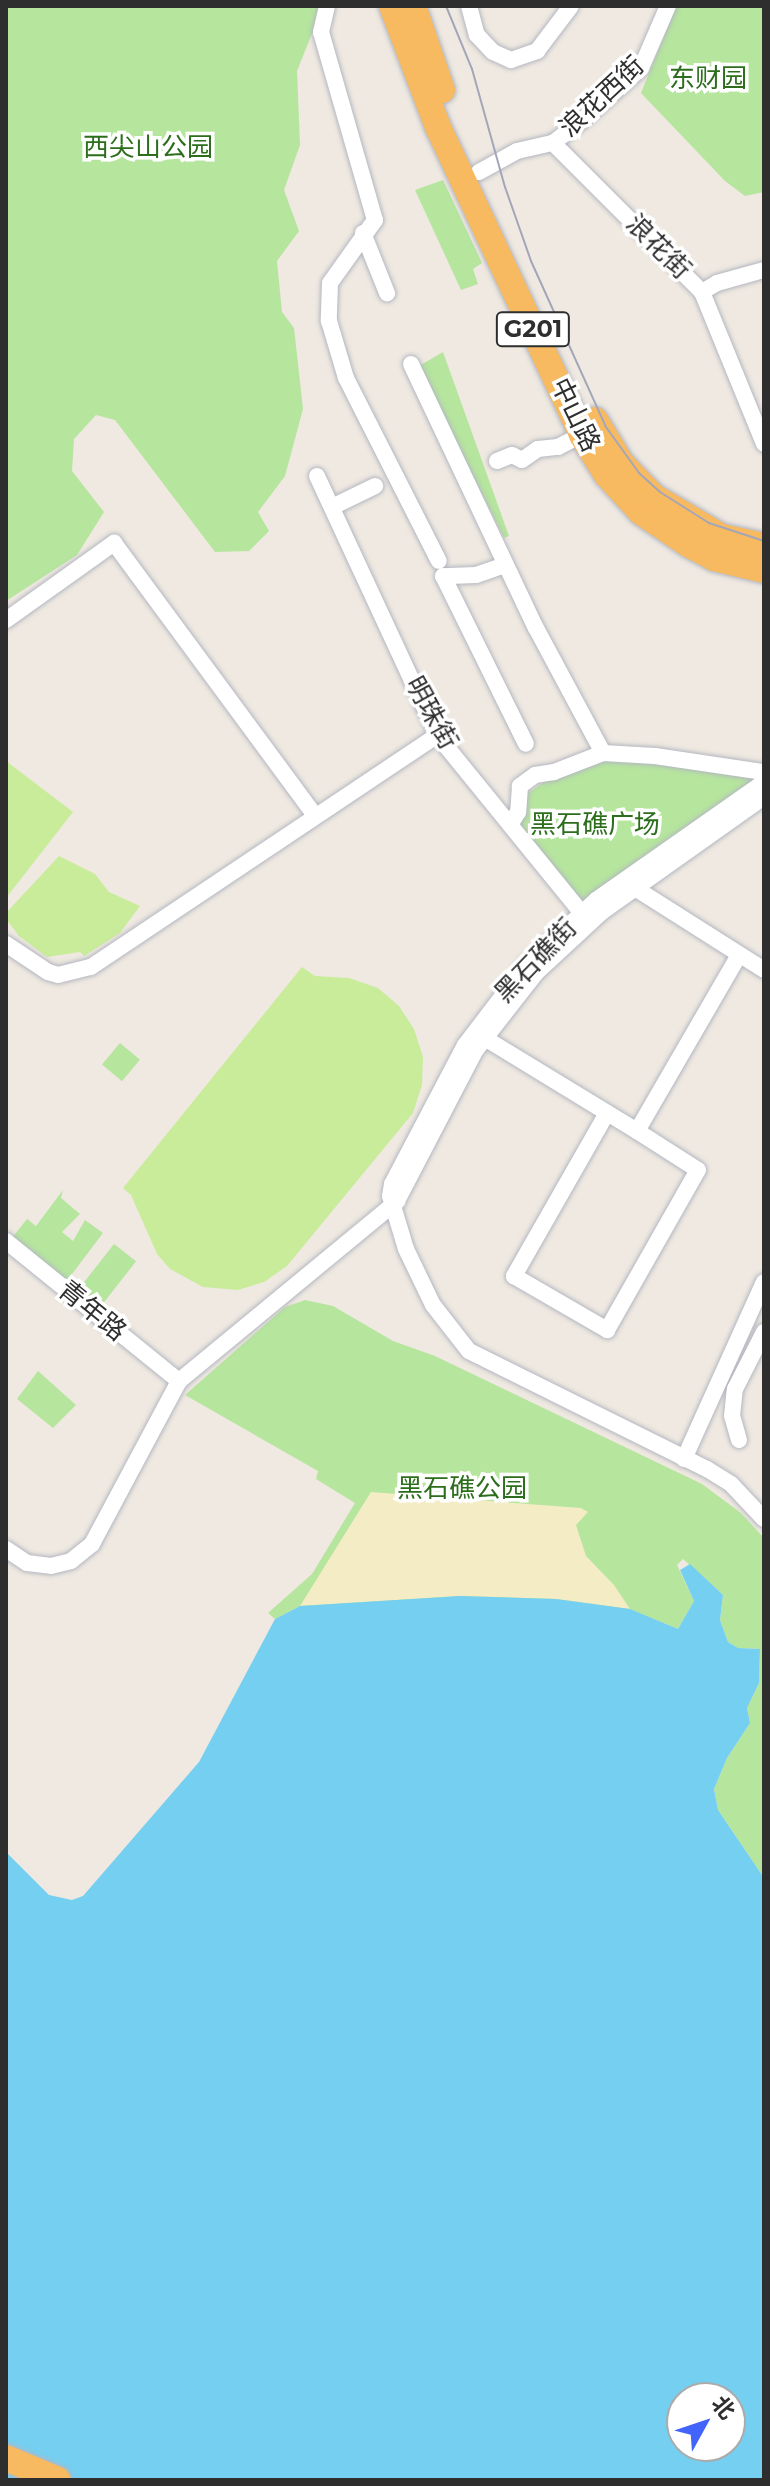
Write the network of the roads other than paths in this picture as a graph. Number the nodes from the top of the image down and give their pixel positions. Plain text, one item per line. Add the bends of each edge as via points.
1 (327, 6) edge
2 (392, 6) edge
3 (413, 6) edge
4 (469, 6) edge
5 (571, 6) edge
6 (668, 6) edge
7 (553, 143) junction
8 (479, 172) junction
9 (363, 233) junction
10 (764, 270) edge
11 (702, 292) junction
12 (387, 293) dead end
13 (411, 364) dead end
14 (582, 435) junction
15 (764, 444) edge
16 (497, 461) dead end
17 (317, 476) dead end
18 (375, 486) dead end
19 (332, 507) junction
20 (764, 546) edge
21 (439, 561) dead end
22 (505, 565) junction
23 (764, 570) edge
24 (6, 620) edge
25 (437, 735) junction
26 (526, 744) dead end
27 (603, 753) junction
28 (764, 772) edge
29 (764, 782) edge
30 (764, 797) edge
31 (315, 816) junction
32 (510, 825) junction
33 (630, 884) junction
34 (585, 918) junction
35 (6, 944) edge
36 (739, 955) junction
37 (764, 970) edge
38 (480, 1035) junction
39 (607, 1113) junction
40 (637, 1131) junction
41 (392, 1207) junction
42 (6, 1241) edge
43 (764, 1282) edge
44 (764, 1332) edge
45 (179, 1381) junction
46 (739, 1440) dead end
47 (684, 1459) junction
48 (764, 1519) edge
49 (6, 1549) edge
50 (6, 2458) edge
51 (6, 2471) edge
52 (27, 2480) edge
53 (58, 2480) edge

1 - 9 street via 321,32 375,220
2 - 14 highway, 中山路 / G201 via 438,127
3 - 8 highway, 中山路 / G201 via 435,75
4 - 5 street via 477,35 493,52 511,60 537,51
6 - 7 street, 浪花西街 via 641,68
7 - 8 street via 517,151
7 - 11 street, 浪花街
8 - 20 highway, 中山路 / G201 via 598,426 621,463 674,512 722,537
9 - 12 street
9 - 21 street via 330,283 329,321 346,378
10 - 11 street
11 - 15 street, 浪花街
13 - 22 street
14 - 16 street via 522,460 512,455
14 - 23 highway, 中山路 / G201 via 607,475 652,520 714,558
17 - 19 street, 明珠街
18 - 19 street
19 - 25 street, 明珠街
22 - 26 street via 476,575 443,576
22 - 27 street
24 - 31 street via 114,543
25 - 31 street
25 - 32 street, 明珠街
27 - 28 street
27 - 32 street via 535,775 520,786 518,812
29 - 33 street, 黑石礁街
30 - 33 street, 黑石礁街
31 - 35 street via 91,967 58,975
32 - 34 street, 明珠街
33 - 34 street, 黑石礁街
33 - 36 street
34 - 38 street, 黑石礁街 via 526,965
36 - 37 street
36 - 40 street
38 - 39 street
38 - 41 street, 黑石礁街 via 392,1184
39 - 40 street
39 - 40 street via 514,1276 607,1330 698,1170
41 - 45 street
41 - 47 street via 433,1305 469,1351
42 - 45 street, 青年路
43 - 47 street
44 - 46 street via 735,1389 732,1416
45 - 49 street via 92,1544 71,1561 51,1566 27,1563
47 - 48 street via 731,1484
50 - 53 highway
51 - 52 highway

